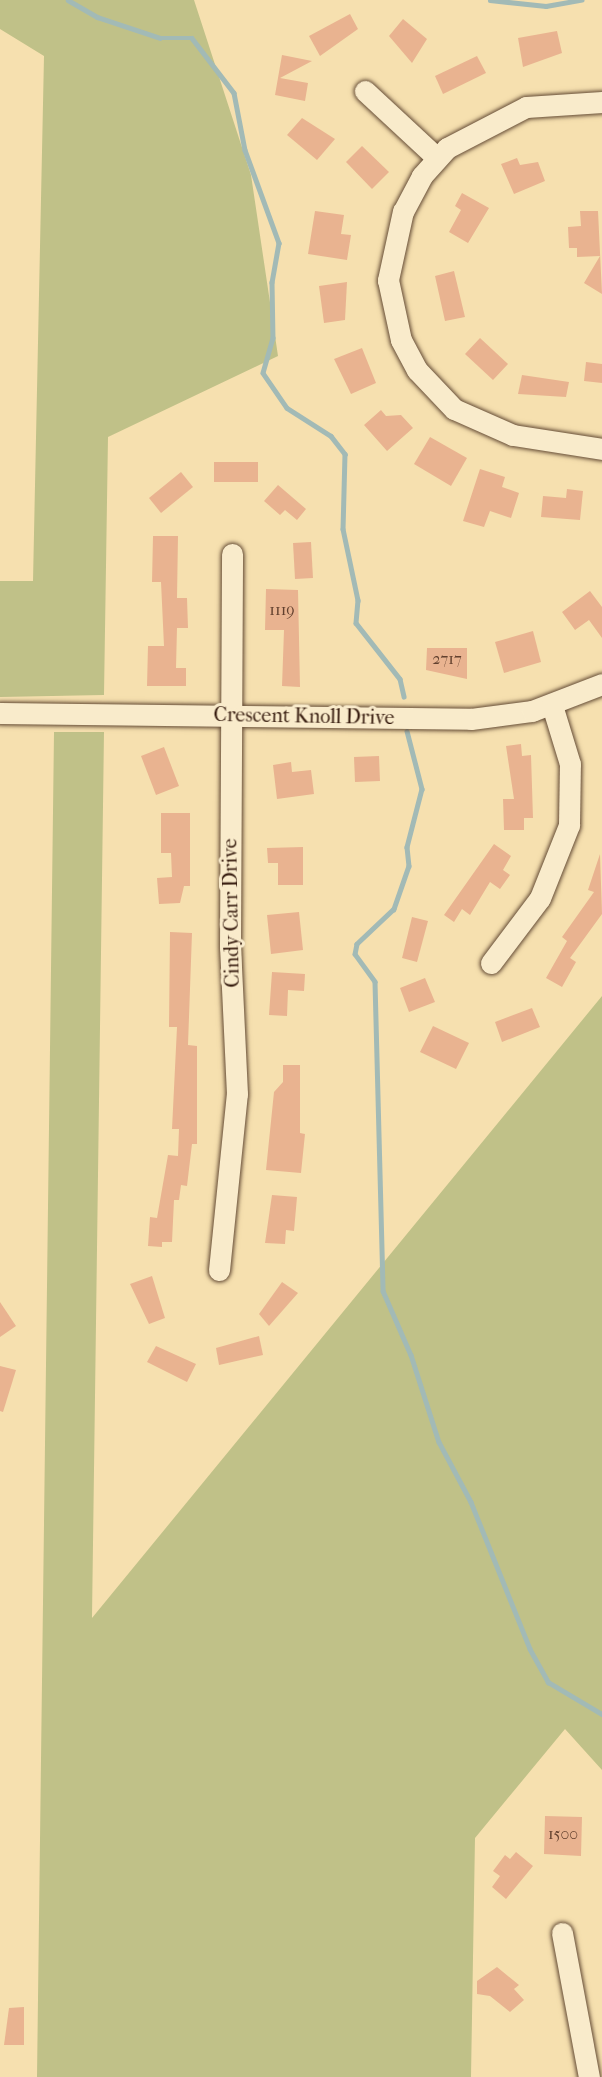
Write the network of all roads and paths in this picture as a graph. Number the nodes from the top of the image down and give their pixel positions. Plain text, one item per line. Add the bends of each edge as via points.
1 (365, 91) dead end
2 (602, 102) edge
3 (437, 158) junction
4 (602, 449) edge
5 (232, 554) dead end
6 (602, 684) edge
7 (552, 705) junction
8 (0, 713) edge
9 (230, 715) junction
10 (491, 963) dead end
11 (219, 1270) dead end
12 (562, 1933) dead end
13 (589, 2077) edge

1 - 3 street
2 - 3 street via 526,106 484,124
3 - 4 street via 403,211 388,265 394,321 417,370 454,408 490,428
5 - 9 street, Cindy Carr Drive
6 - 7 street, Crescent Knoll Drive
7 - 9 street, Crescent Knoll Drive via 471,719
7 - 10 street via 570,764 569,825 540,898
8 - 9 street, Crescent Knoll Drive
9 - 11 street, Cindy Carr Drive via 230,945 237,1094
12 - 13 street

